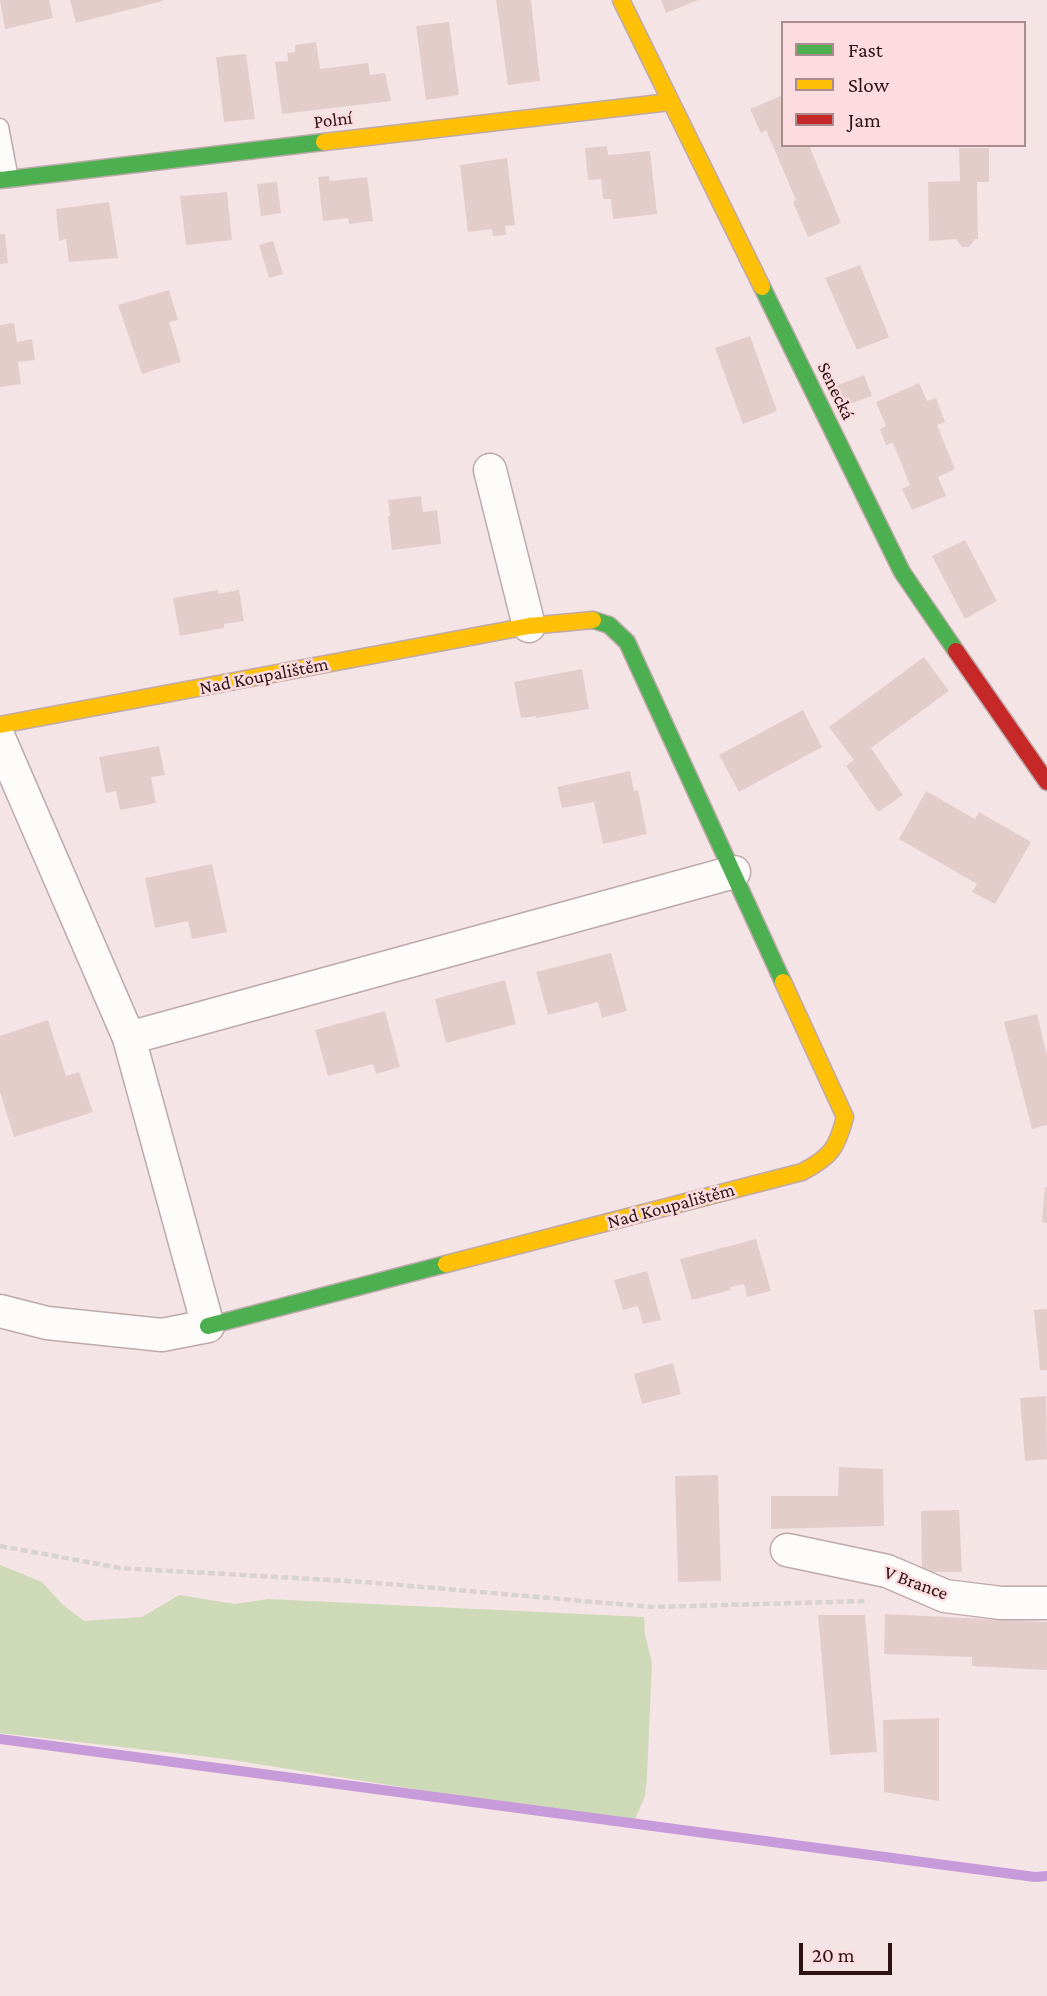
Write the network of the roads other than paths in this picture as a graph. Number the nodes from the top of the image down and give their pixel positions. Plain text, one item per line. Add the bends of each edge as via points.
1 (621, 0) edge
2 (670, 102) junction
3 (0, 128) edge
4 (5, 179) edge
5 (490, 470) dead end
6 (529, 626) junction
7 (0, 725) edge
8 (0, 740) edge
9 (1047, 782) edge
10 (734, 872) junction
11 (129, 1038) junction
12 (0, 1311) edge
13 (208, 1326) junction
14 (787, 1550) dead end
15 (1047, 1603) edge

1 - 2 street, Senecká
2 - 4 street, Polní
2 - 9 street, Senecká via 902,572
3 - 4 lane
5 - 6 street
6 - 7 street, Nad Koupalištěm
6 - 10 street, Nad Koupalištěm via 587,619 609,625 626,642
8 - 11 street
10 - 11 street
10 - 13 street, Nad Koupalištěm via 845,1117 839,1141 827,1160 802,1172
11 - 13 street
12 - 13 street, Nad Koupalištěm via 47,1323 162,1335
14 - 15 street, V Brance via 887,1571 945,1596

